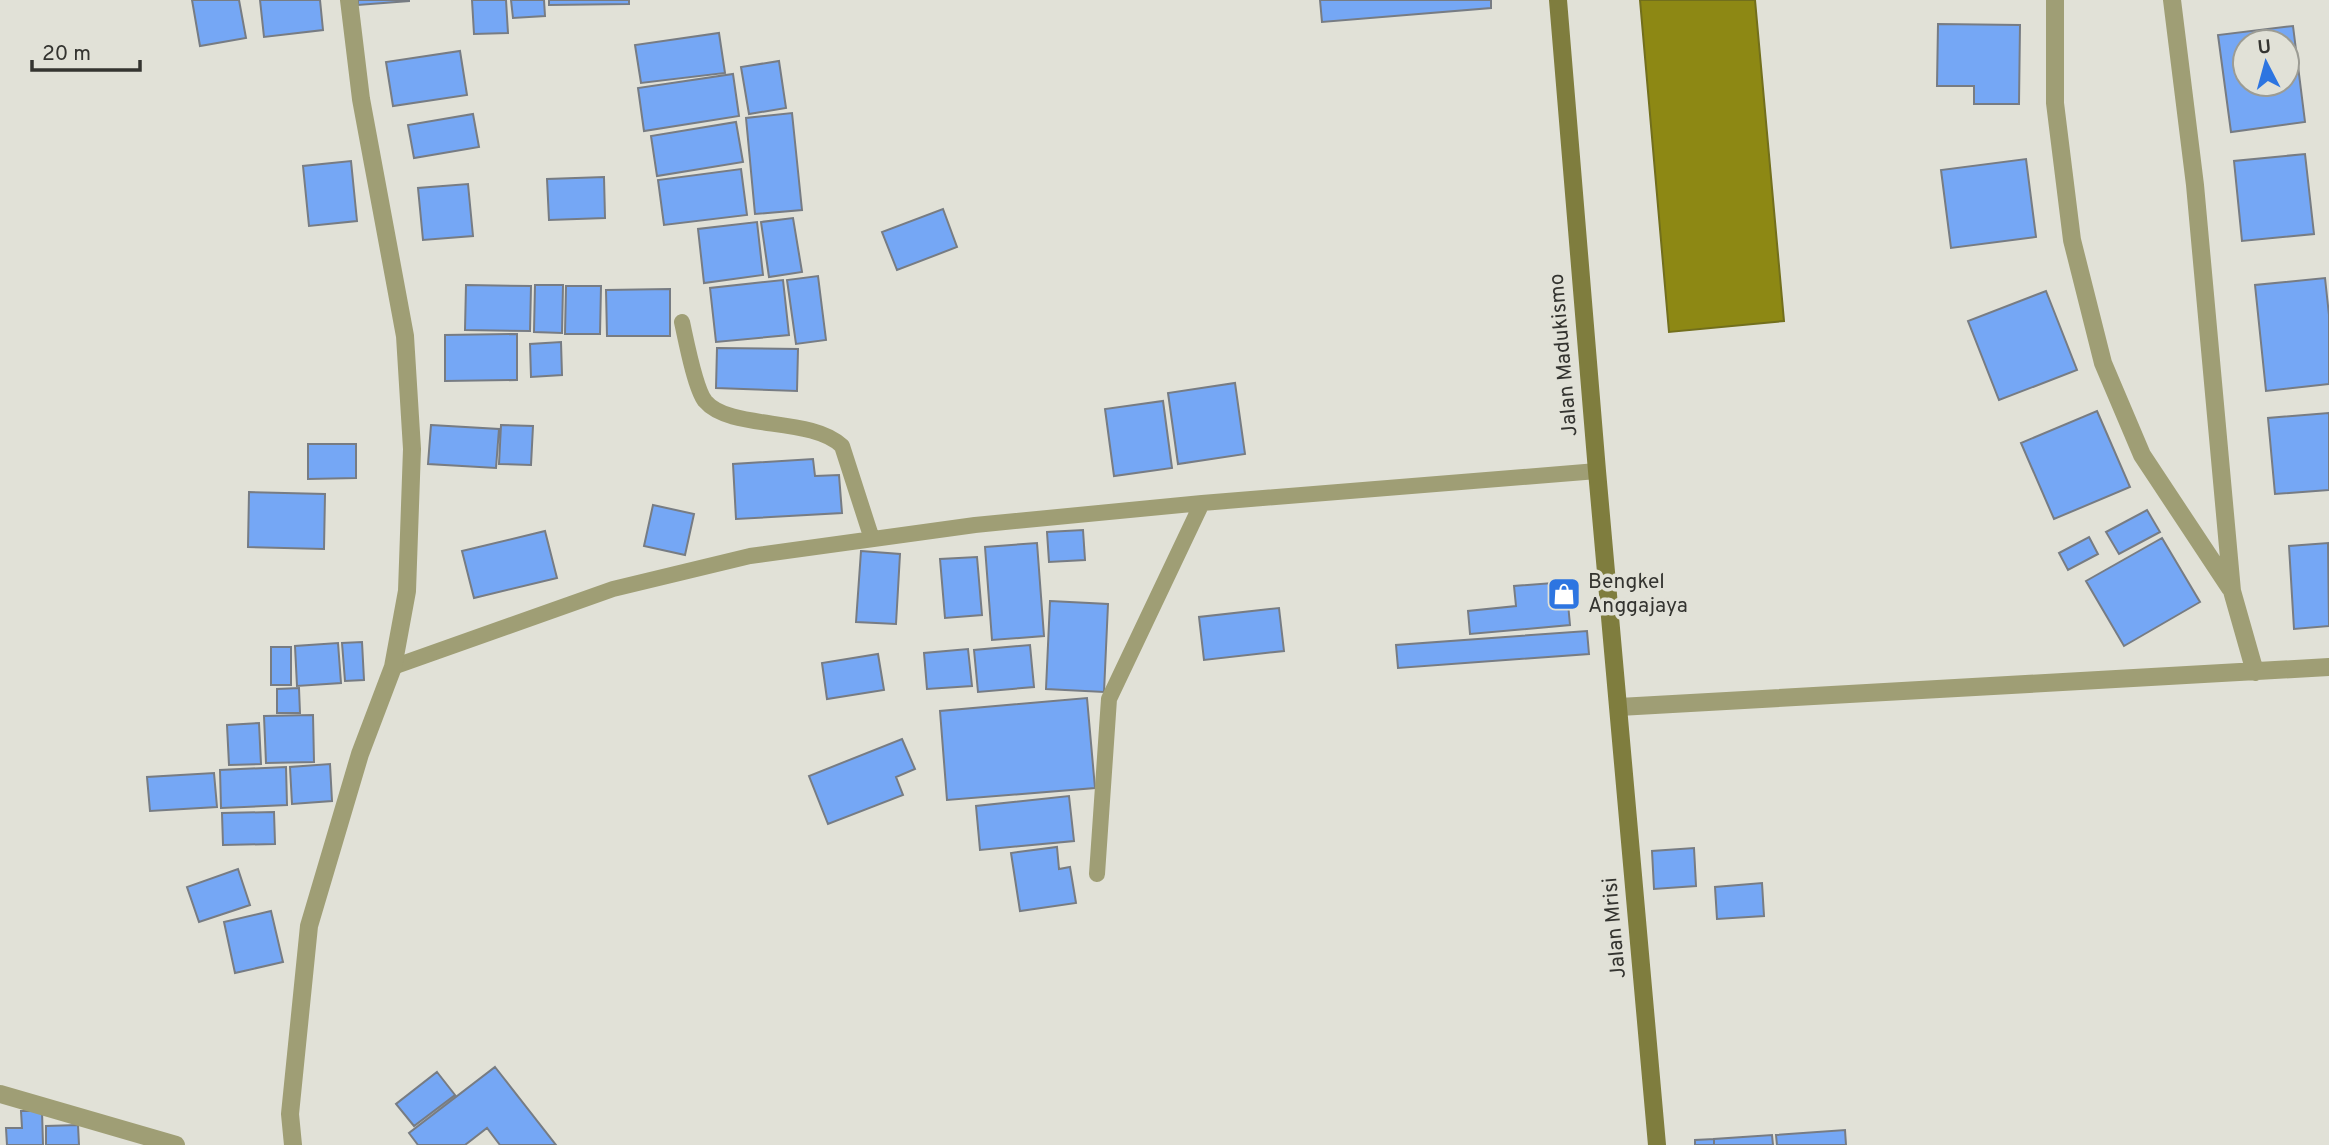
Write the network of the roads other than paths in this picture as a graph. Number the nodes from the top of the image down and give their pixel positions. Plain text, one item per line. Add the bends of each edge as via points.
1 (348, 0) edge
2 (1558, 0) edge
3 (2055, 0) edge
4 (2172, 0) edge
5 (682, 322) dead end
6 (1597, 471) junction
7 (1202, 503) junction
8 (872, 539) junction
9 (2232, 591) junction
10 (393, 667) junction
11 (2329, 667) edge
12 (2255, 672) junction
13 (1619, 707) junction
14 (1097, 874) dead end
15 (0, 1094) edge
16 (176, 1145) edge
17 (293, 1145) edge
18 (1657, 1145) edge

1 - 10 street via 406,349 412,449 407,590
2 - 6 street, Jalan Madukismo
3 - 9 street via 2055,103 2072,240 2103,363 2142,455
4 - 9 street via 2195,185
5 - 8 lane via 704,400 717,411 812,431 842,446
6 - 7 lane
6 - 13 street, Jalan Madukismo
7 - 8 lane
7 - 14 lane via 1109,699
8 - 10 lane via 750,556 612,589
9 - 12 street
10 - 17 street via 360,754 310,926 290,1114
11 - 12 street
12 - 13 street
13 - 18 street, Jalan Mrisi
15 - 16 street

